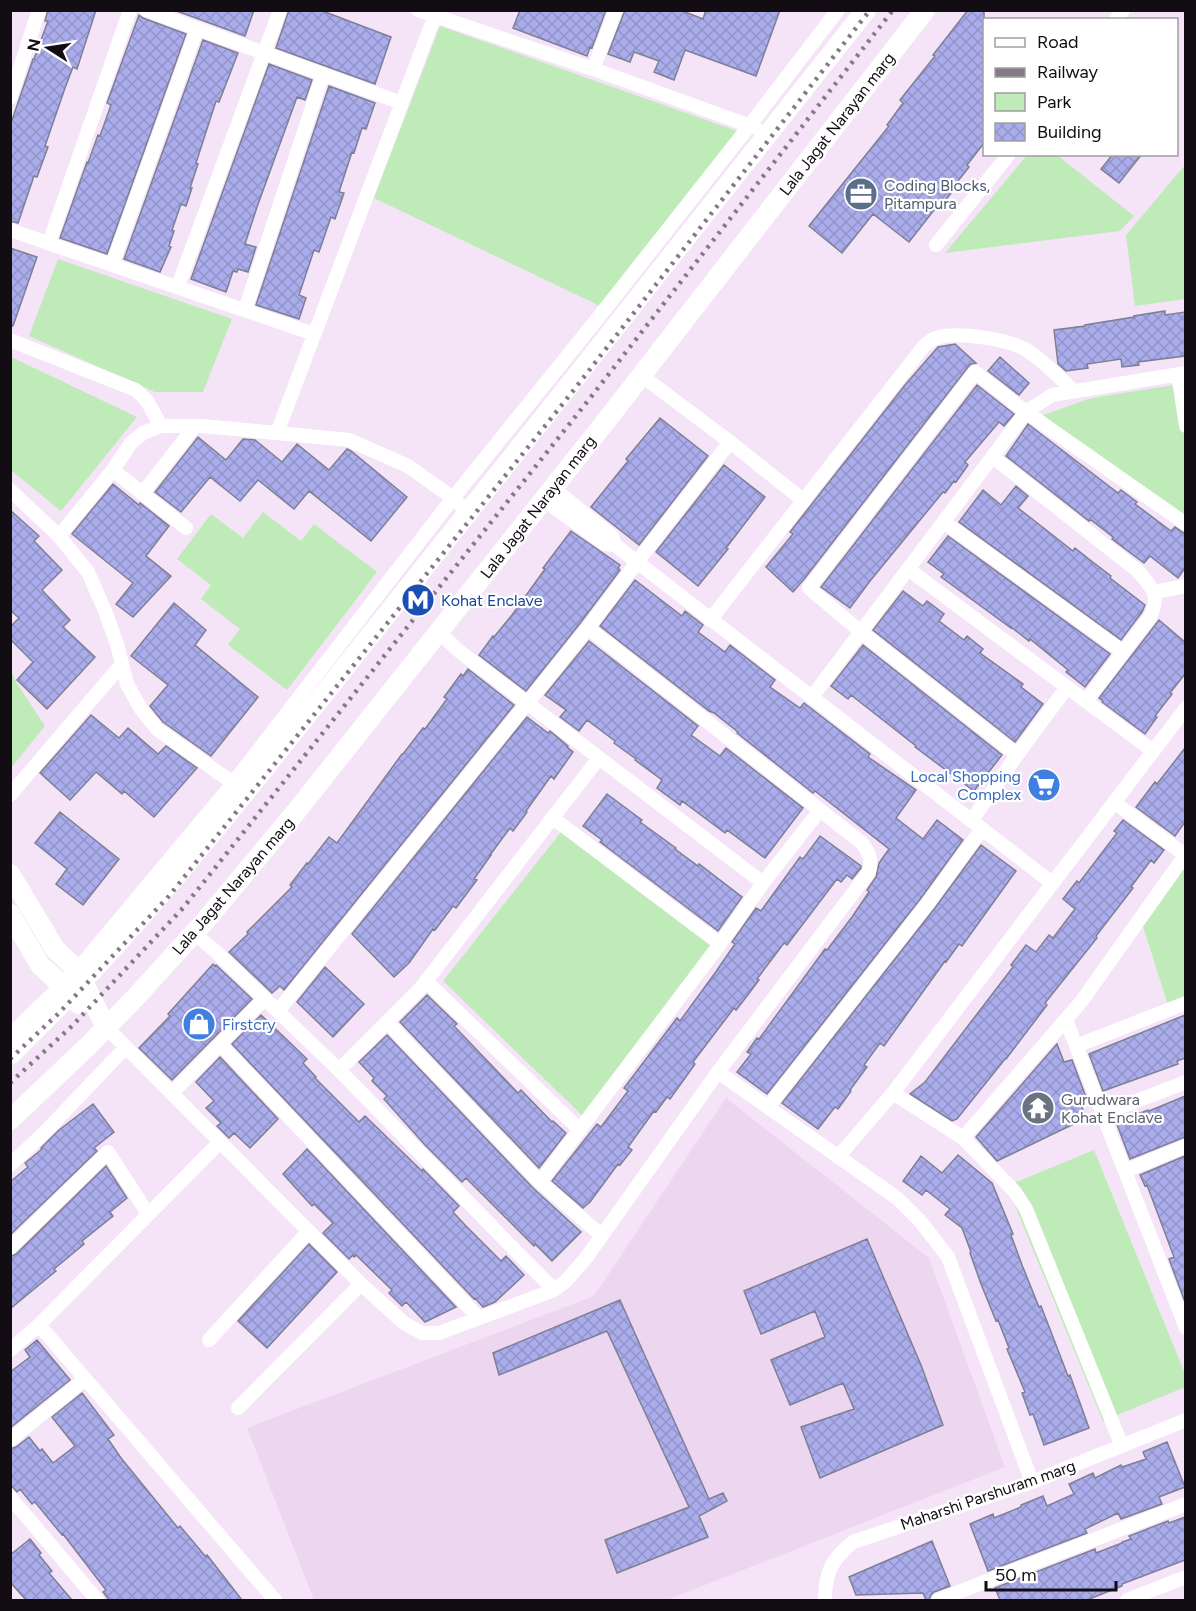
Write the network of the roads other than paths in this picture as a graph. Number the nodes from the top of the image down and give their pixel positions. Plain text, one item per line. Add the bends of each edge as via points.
1 (39, 10) edge
2 (130, 10) edge
3 (146, 10) edge
4 (280, 10) edge
5 (418, 10) edge
6 (616, 10) edge
7 (838, 10) edge
8 (866, 10) edge
9 (925, 10) edge
10 (436, 14) edge
11 (196, 29) junction
12 (265, 54) junction
13 (593, 69) junction
14 (323, 75) junction
15 (10, 98) edge
16 (402, 103) junction
17 (750, 125) junction
18 (769, 133) junction
19 (1007, 156) edge
20 (10, 230) edge
21 (49, 243) junction
22 (936, 245) dead end
23 (112, 265) junction
24 (178, 286) junction
25 (245, 310) junction
26 (314, 334) junction
27 (10, 340) edge
28 (1182, 374) edge
29 (642, 375) junction
30 (1074, 391) junction
31 (1026, 412) junction
32 (161, 426) junction
33 (195, 426) junction
34 (1185, 426) edge
35 (276, 433) junction
36 (730, 442) junction
37 (993, 457) junction
38 (113, 470) junction
39 (10, 490) edge
40 (142, 494) junction
41 (549, 494) junction
42 (453, 498) junction
43 (804, 501) junction
44 (468, 513) junction
45 (944, 522) junction
46 (1185, 524) edge
47 (186, 528) dead end
48 (59, 536) junction
49 (637, 562) junction
50 (908, 569) junction
51 (1185, 586) edge
52 (1154, 592) junction
53 (710, 620) junction
54 (588, 628) junction
55 (439, 632) junction
56 (861, 632) junction
57 (1123, 652) junction
58 (122, 664) junction
59 (1067, 687) junction
60 (812, 697) junction
61 (1086, 701) junction
62 (527, 703) junction
63 (1185, 708) edge
64 (1153, 751) junction
65 (1017, 755) junction
66 (599, 758) junction
67 (238, 789) junction
68 (10, 795) edge
69 (1114, 802) junction
70 (820, 810) junction
71 (553, 818) junction
72 (977, 824) junction
73 (1185, 854) edge
74 (10, 874) edge
75 (1052, 883) junction
76 (763, 884) junction
77 (10, 915) edge
78 (194, 933) junction
79 (720, 944) junction
80 (80, 976) junction
81 (426, 981) junction
82 (65, 990) junction
83 (264, 999) junction
84 (1185, 1003) edge
85 (278, 1011) junction
86 (1066, 1020) junction
87 (387, 1022) junction
88 (106, 1027) junction
89 (10, 1035) edge
90 (220, 1044) junction
91 (1076, 1046) junction
92 (126, 1047) junction
93 (10, 1055) edge
94 (339, 1070) junction
95 (718, 1072) junction
96 (1185, 1082) edge
97 (172, 1093) junction
98 (893, 1093) junction
99 (768, 1107) junction
100 (1103, 1114) junction
101 (10, 1120) edge
102 (580, 1130) junction
103 (963, 1138) junction
104 (220, 1142) junction
105 (1185, 1146) edge
106 (838, 1157) junction
107 (10, 1165) edge
108 (1125, 1171) junction
109 (540, 1182) junction
110 (148, 1214) junction
111 (308, 1232) junction
112 (602, 1236) junction
113 (10, 1248) edge
114 (361, 1284) junction
115 (554, 1290) junction
116 (479, 1318) junction
117 (39, 1324) junction
118 (1185, 1328) edge
119 (208, 1340) dead end
120 (10, 1350) edge
121 (85, 1379) junction
122 (238, 1408) dead end
123 (1185, 1420) edge
124 (10, 1440) edge
125 (1122, 1446) junction
126 (1032, 1482) junction
127 (10, 1497) edge
128 (1185, 1504) edge
129 (1185, 1577) edge
130 (268, 1598) edge
131 (97, 1600) edge
132 (825, 1600) edge
133 (938, 1600) edge
134 (1127, 1600) edge

1 - 15 street
2 - 21 street
3 - 11 street
4 - 12 street
5 - 10 street
6 - 13 street
7 - 17 street
8 - 18 main road
9 - 29 main road, Lala Jagat Narayan marg
10 - 13 street
10 - 16 street
11 - 12 street
11 - 23 street
12 - 14 street
12 - 24 street
13 - 17 street
14 - 16 street
14 - 25 street
16 - 26 street
17 - 18 street
17 - 42 street
18 - 44 main road
19 - 22 street
20 - 21 street
21 - 23 street
23 - 24 street
24 - 25 street
25 - 26 street
26 - 35 street
27 - 32 street via 136,390
28 - 30 street
28 - 34 street
29 - 36 street
29 - 41 main road, Lala Jagat Narayan marg
30 - 31 street via 1052,395
30 - 43 street via 1028,351 1012,343 954,335 935,338 924,346
31 - 37 street
31 - 46 street
31 - 56 street via 975,372 809,588
32 - 33 street
32 - 38 street via 131,443
33 - 35 street
33 - 40 street
35 - 42 street via 349,440 408,466
36 - 43 street
36 - 49 street
37 - 45 street
37 - 52 street via 1138,571
38 - 40 street
38 - 48 street
39 - 48 street
40 - 47 street
41 - 49 street via 612,536 615,545
41 - 55 main road, Lala Jagat Narayan marg
42 - 44 street
42 - 67 street
43 - 53 street
44 - 67 main road
45 - 50 street
45 - 57 street
48 - 58 street via 88,572
49 - 53 street
49 - 54 street
50 - 56 street
50 - 59 street
51 - 52 street
52 - 57 street via 1156,605 1150,617
53 - 60 street
54 - 62 street
54 - 70 street
55 - 62 street
55 - 78 main road, Lala Jagat Narayan marg
56 - 60 street
56 - 65 street
57 - 61 street
58 - 67 street via 141,709 157,729
58 - 68 street
59 - 61 street
59 - 65 street
60 - 72 street
61 - 64 street
62 - 66 street
62 - 85 street
63 - 64 street
64 - 69 street
65 - 72 street
66 - 71 street
66 - 76 street
67 - 80 main road via 174,880
69 - 73 street
69 - 75 street
70 - 76 street
70 - 95 street via 862,843 871,856 869,872
71 - 79 street
71 - 81 street
72 - 75 street
72 - 99 street via 928,903
73 - 86 street
74 - 80 main road via 55,950
75 - 98 street
76 - 79 street
77 - 82 main road via 40,964
78 - 83 street
78 - 88 main road, Lala Jagat Narayan marg
79 - 102 street
80 - 82 main road
80 - 88 main road
81 - 87 street
81 - 102 street
82 - 88 main road
82 - 89 street
82 - 93 main road
83 - 85 street
83 - 90 street
84 - 91 street
85 - 94 street
86 - 91 street
86 - 103 street
87 - 94 street
87 - 109 street
88 - 92 street
88 - 101 main road, Lala Jagat Narayan marg
90 - 97 street
90 - 116 street
91 - 100 street
92 - 97 street
92 - 107 street
94 - 115 street
95 - 99 street
95 - 112 street
96 - 100 street
97 - 104 street
98 - 103 street
98 - 106 street
99 - 106 street
100 - 108 street
102 - 109 street
103 - 125 street via 1015,1192 1026,1209
104 - 110 street
104 - 111 street
105 - 108 street
106 - 126 street via 897,1198 948,1257
108 - 118 street
109 - 112 street
110 - 113 street via 108,1152
110 - 117 street
111 - 114 street
111 - 119 street
112 - 115 street
114 - 116 street via 422,1334 440,1334
114 - 122 street
115 - 116 street
117 - 120 street
117 - 121 street
121 - 124 street
121 - 130 street
123 - 125 street, Maharshi Parshuram marg
125 - 126 street, Maharshi Parshuram marg
126 - 132 street, Maharshi Parshuram marg via 853,1542 832,1563
127 - 131 street
128 - 133 street
129 - 134 street

